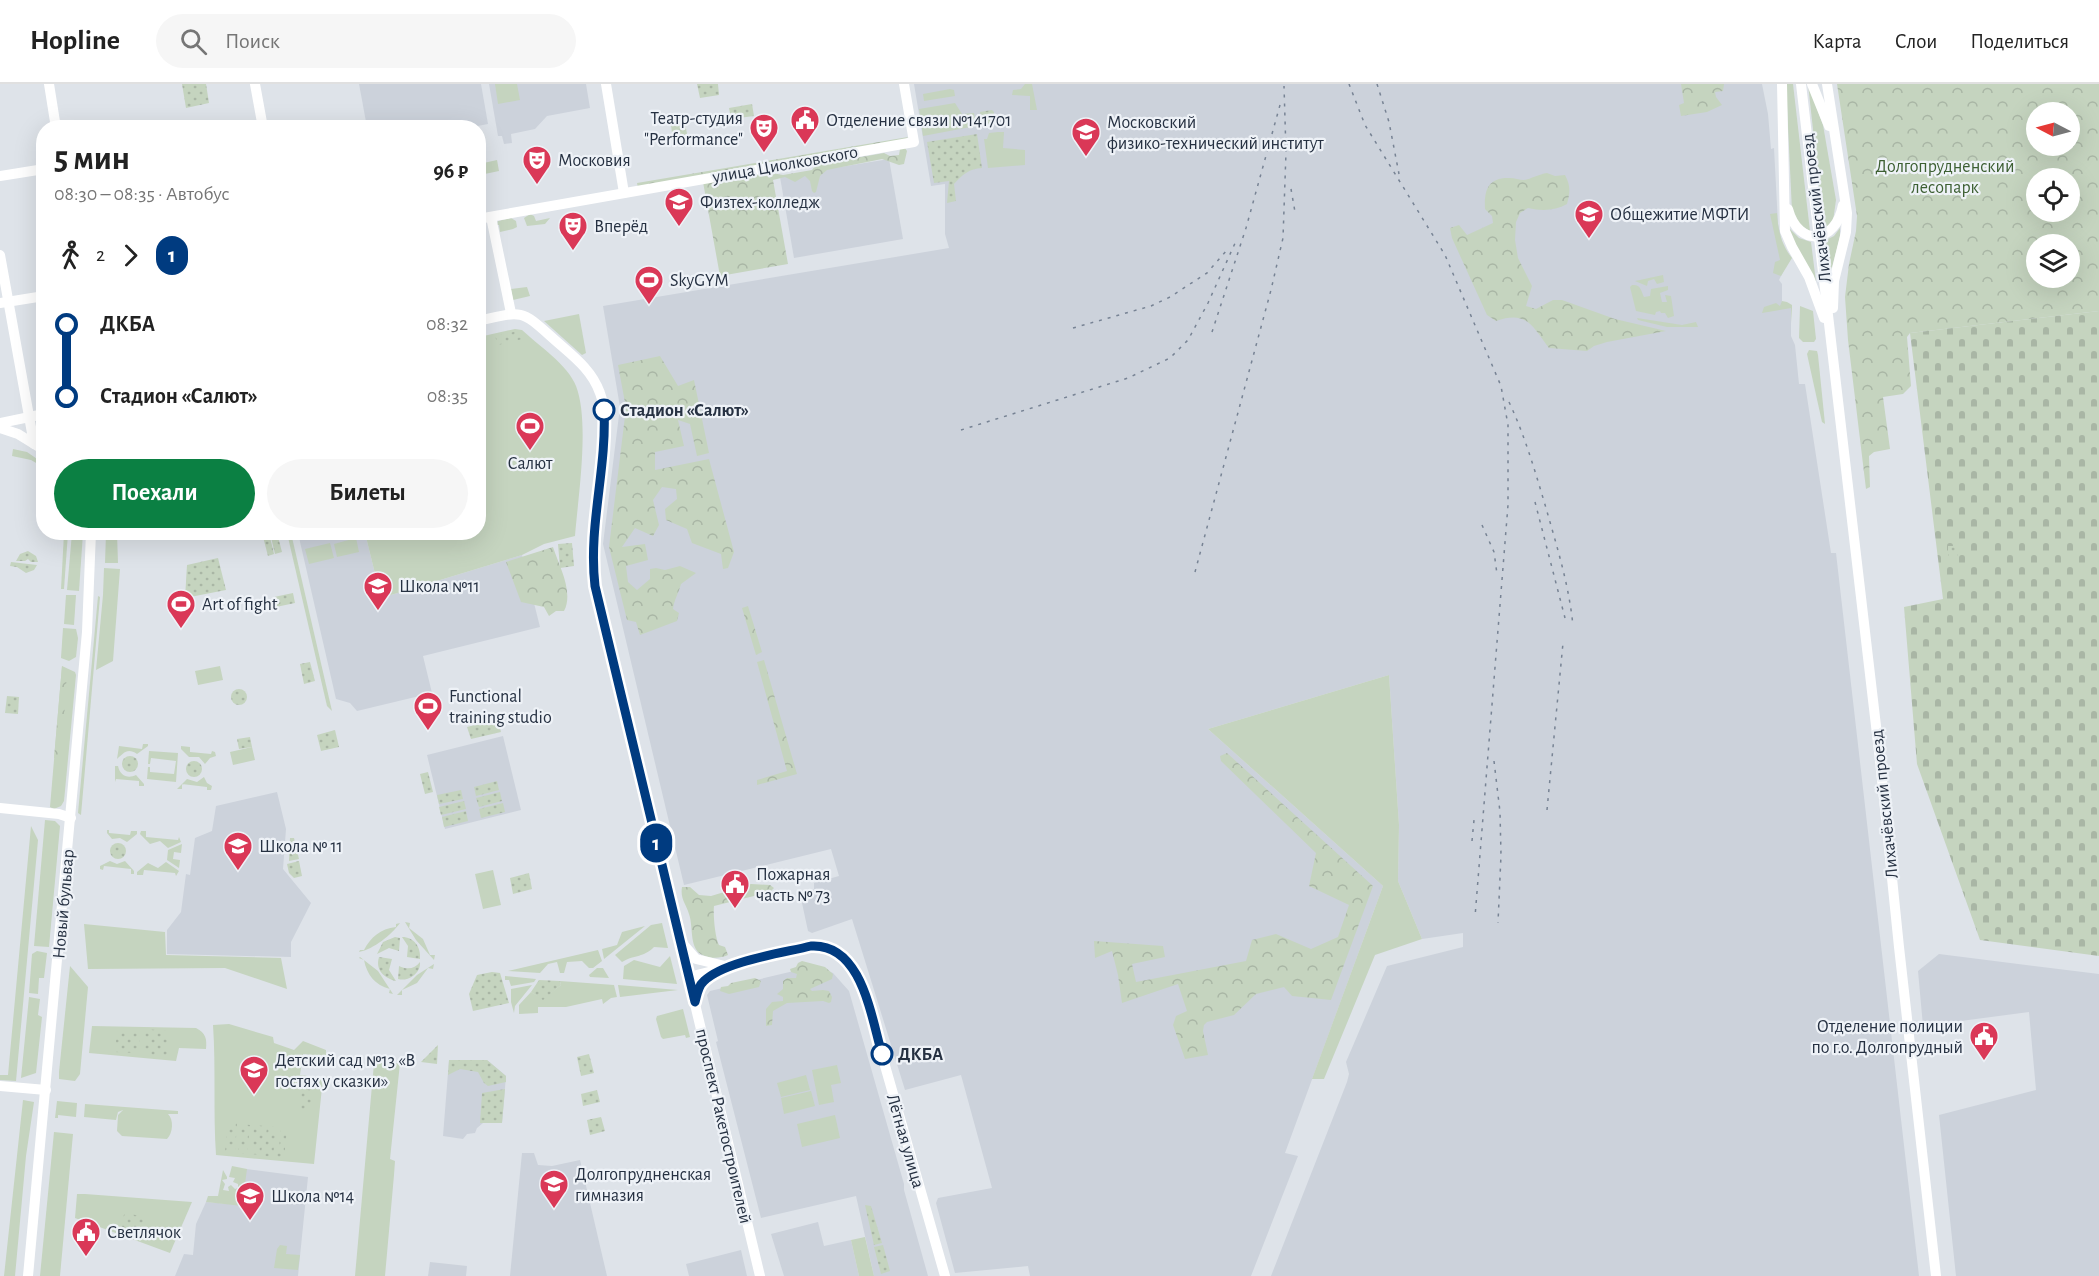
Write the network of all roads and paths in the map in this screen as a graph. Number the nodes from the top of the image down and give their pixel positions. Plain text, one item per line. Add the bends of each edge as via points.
1 (49, 84) edge
2 (255, 84) edge
3 (606, 84) edge
4 (904, 84) edge
5 (1782, 84) edge
6 (1801, 84) edge
7 (1812, 84) edge
8 (1827, 84) edge
9 (55, 120) edge
10 (262, 120) edge
11 (1836, 143) junction
12 (36, 170) edge
13 (0, 176) edge
14 (1784, 191) junction
15 (624, 193) junction
16 (1845, 196) junction
17 (491, 217) junction
18 (486, 218) edge
19 (1819, 236) junction
20 (0, 255) edge
21 (36, 297) edge
22 (4, 303) edge
23 (510, 313) junction
24 (486, 319) edge
25 (1830, 332) junction
26 (36, 416) edge
27 (29, 418) junction
28 (0, 423) edge
29 (0, 428) edge
30 (36, 438) edge
31 (36, 445) edge
32 (91, 540) edge
33 (0, 808) edge
34 (71, 818) junction
35 (680, 939) junction
36 (729, 966) junction
37 (689, 977) junction
38 (695, 1002) junction
39 (0, 1086) edge
40 (46, 1090) junction
41 (28, 1276) edge
42 (760, 1276) edge
43 (945, 1276) edge
44 (1936, 1276) edge

1 - 9 main road
2 - 10 main road
3 - 15 main road
4 - 15 main road, улица Циолковского via 914,142
5 - 14 main road, Лихачёвский проезд
6 - 19 main road, Лихачёвский проезд
7 - 11 main road
8 - 11 main road
11 - 16 main road, Лихачёвский проезд
12 - 13 main road
14 - 19 main road via 1796,228
14 - 25 main road, Лихачёвский проезд via 1788,240 1809,277
15 - 17 main road, улица Циолковского
16 - 19 main road via 1839,221
16 - 25 main road, Лихачёвский проезд via 1847,223 1834,281
17 - 18 main road, улица Циолковского
17 - 23 main road
19 - 25 main road, Лихачёвский проезд
20 - 22 main road
21 - 22 main road
22 - 27 main road
23 - 24 main road
23 - 35 main road, проспект Ракетостроителей via 523,314 578,360 601,396 604,436 593,534 595,586
25 - 44 main road, Лихачёвский проезд
26 - 27 main road
27 - 28 main road
27 - 30 main road
29 - 31 main road
32 - 34 main road, Новый бульвар
33 - 34 main road
34 - 40 main road, Новый бульвар
35 - 36 main road via 696,959
35 - 37 main road, проспект Ракетостроителей
36 - 37 main road, Лётная улица
36 - 38 main road via 700,985
36 - 43 main road, Лётная улица via 816,946 841,955 852,966 862,985
37 - 38 main road, проспект Ракетостроителей
38 - 42 main road, проспект Ракетостроителей
39 - 40 main road
40 - 41 main road, Новый бульвар

